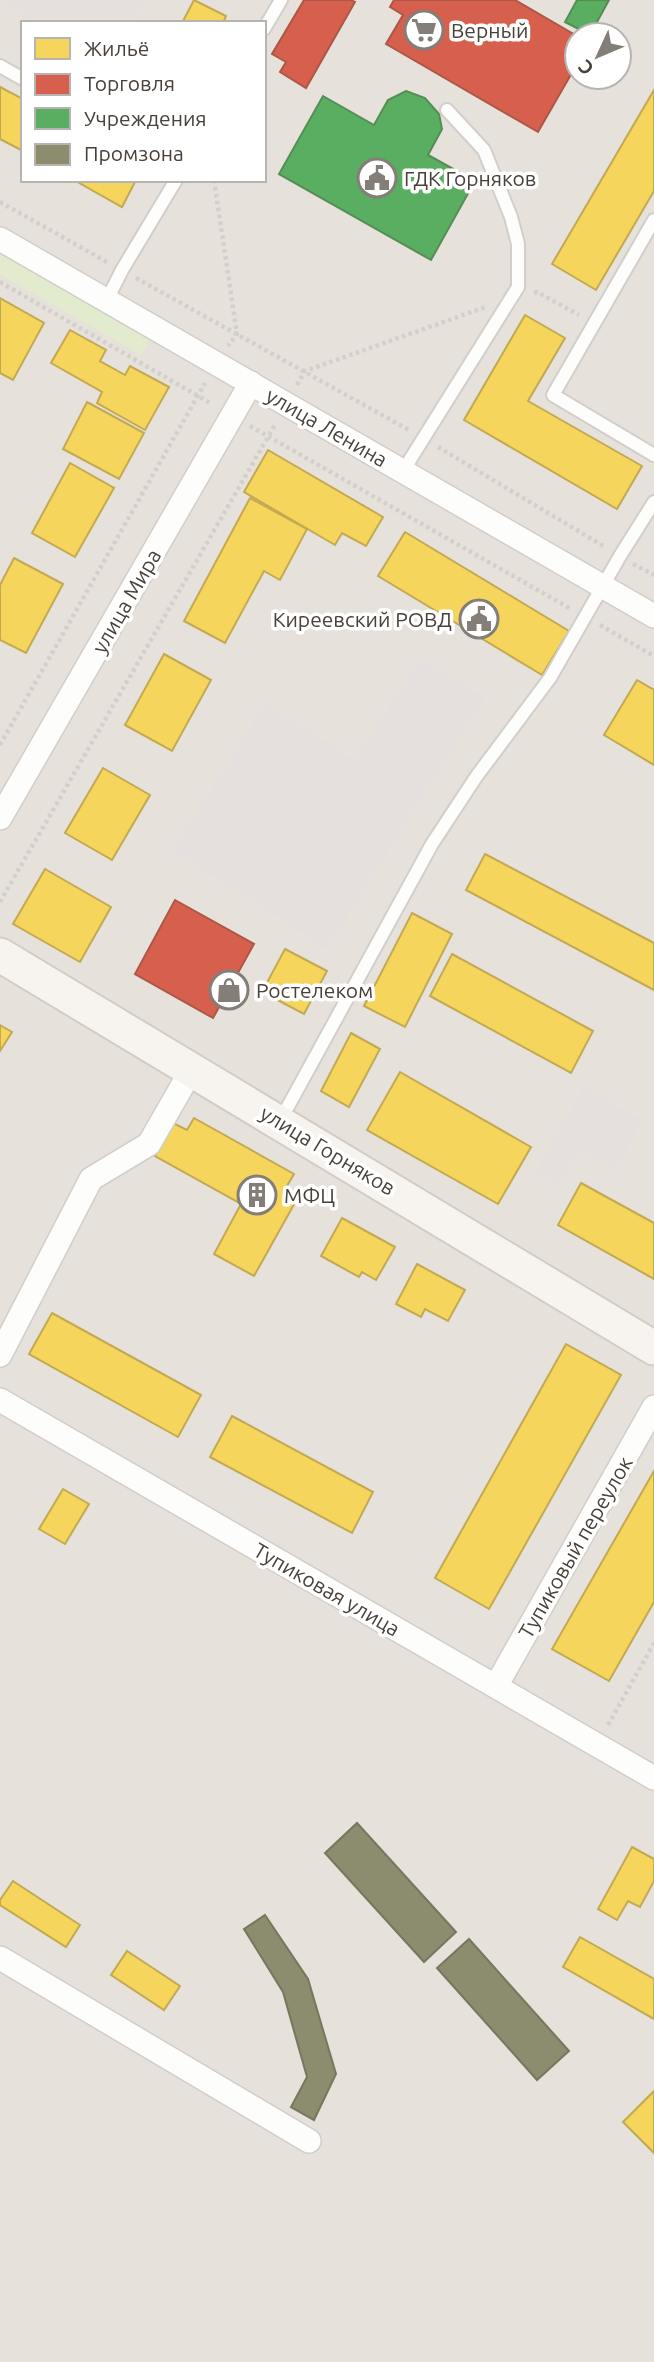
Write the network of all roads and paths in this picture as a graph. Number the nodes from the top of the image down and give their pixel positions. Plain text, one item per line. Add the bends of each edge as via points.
1 (281, 0) edge
2 (266, 26) edge
3 (0, 66) edge
4 (21, 78) edge
5 (447, 110) dead end
6 (175, 182) edge
7 (214, 182) edge
8 (0, 202) edge
9 (654, 220) edge
10 (0, 239) edge
11 (121, 270) junction
12 (0, 282) edge
13 (512, 298) junction
14 (107, 300) junction
15 (594, 323) junction
16 (237, 334) junction
17 (216, 363) junction
18 (305, 370) junction
19 (251, 383) junction
20 (198, 396) junction
21 (286, 404) junction
22 (232, 416) junction
23 (269, 437) junction
24 (423, 438) junction
25 (654, 455) edge
26 (403, 471) junction
27 (654, 502) edge
28 (620, 556) junction
29 (654, 575) edge
30 (603, 586) junction
31 (654, 616) edge
32 (585, 617) junction
33 (654, 656) edge
34 (0, 745) edge
35 (0, 818) edge
36 (0, 902) edge
37 (0, 955) edge
38 (192, 1069) junction
39 (280, 1121) junction
40 (654, 1348) edge
41 (0, 1355) edge
42 (0, 1400) edge
43 (654, 1408) edge
44 (654, 1643) edge
45 (496, 1686) junction
46 (596, 1744) junction
47 (652, 1772) edge
48 (0, 1958) edge
49 (309, 2141) dead end

1 - 2 lane
3 - 4 lane
5 - 13 lane via 484,150 511,217 518,244 518,287
6 - 11 lane
7 - 16 path
8 - 11 path
9 - 15 lane
10 - 14 street, улица Ленина
11 - 14 lane
11 - 16 path
12 - 20 path
13 - 15 path via 537,292
13 - 18 path
13 - 24 lane
14 - 17 street, улица Ленина
15 - 25 lane via 553,395
16 - 17 path
16 - 18 path
17 - 19 street, улица Ленина
17 - 20 path
18 - 21 path
18 - 24 path
19 - 21 street, улица Ленина
19 - 22 street, улица Мира
20 - 22 path
20 - 34 path
21 - 23 path
21 - 26 street, улица Ленина
22 - 23 path
22 - 35 street, улица Мира
23 - 32 path
23 - 36 path
24 - 26 lane
24 - 28 path
26 - 30 street, улица Ленина
27 - 28 lane
28 - 29 path
28 - 30 lane
30 - 31 street, улица Ленина
30 - 32 lane
32 - 33 path
32 - 39 lane via 550,678 432,844
37 - 38 main road, улица Горняков
38 - 39 main road, улица Горняков
38 - 41 street via 149,1144 91,1179
39 - 40 main road, улица Горняков
42 - 45 street, Тупиковая улица
43 - 45 street, Тупиковый переулок
44 - 46 path
45 - 46 street, Тупиковая улица
46 - 47 street, Тупиковая улица
48 - 49 street

